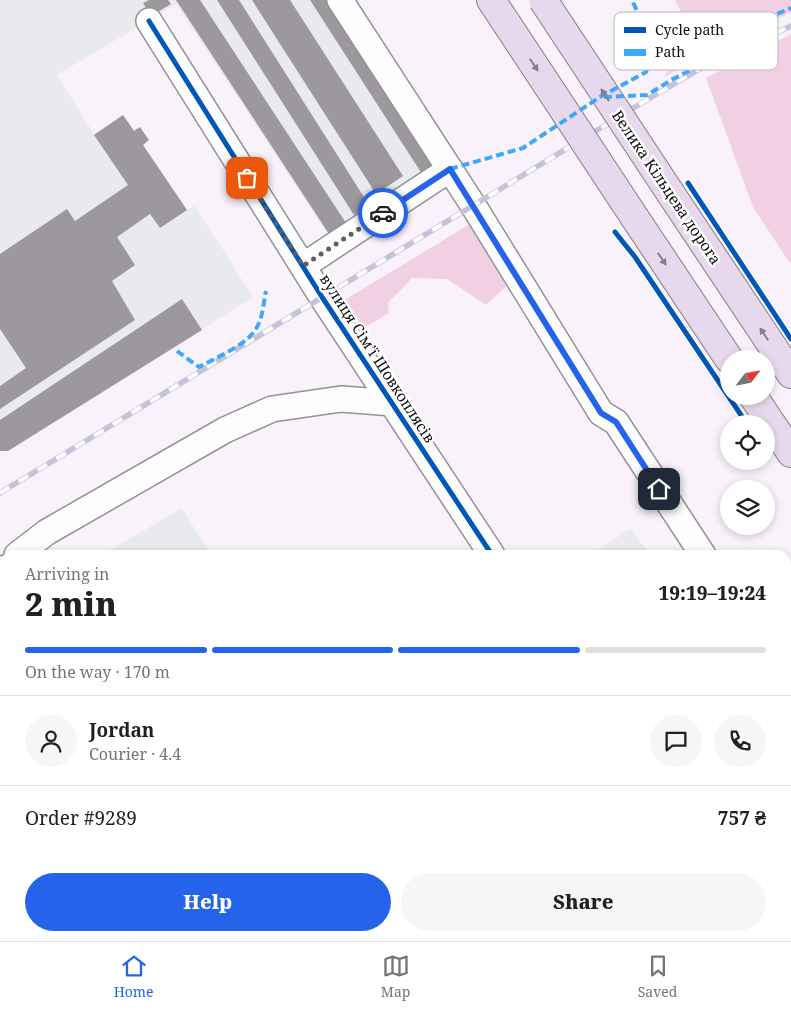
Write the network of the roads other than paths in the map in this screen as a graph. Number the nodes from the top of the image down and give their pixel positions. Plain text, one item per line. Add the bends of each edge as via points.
1 (340, 0) edge
2 (490, 0) edge
3 (543, 0) edge
4 (149, 21) dead end
5 (450, 169) junction
6 (303, 266) junction
7 (723, 350) edge
8 (791, 374) edge
9 (393, 402) junction
10 (760, 405) edge
11 (791, 453) edge
12 (23, 550) edge
13 (489, 550) edge
14 (700, 550) edge

1 - 5 street
2 -> 7 main road, bridge
8 -> 3 main road, Велика Кільцева дорога, bridge
4 - 6 street, вулиця Сімʼї Шовкоплясів
5 - 6 street
5 - 14 street via 601,413 616,422
6 - 9 street, вулиця Сімʼї Шовкоплясів
9 - 12 street via 341,399 272,408 225,430 46,532
9 - 13 street, вулиця Сімʼї Шовкоплясів
10 - 11 main road

